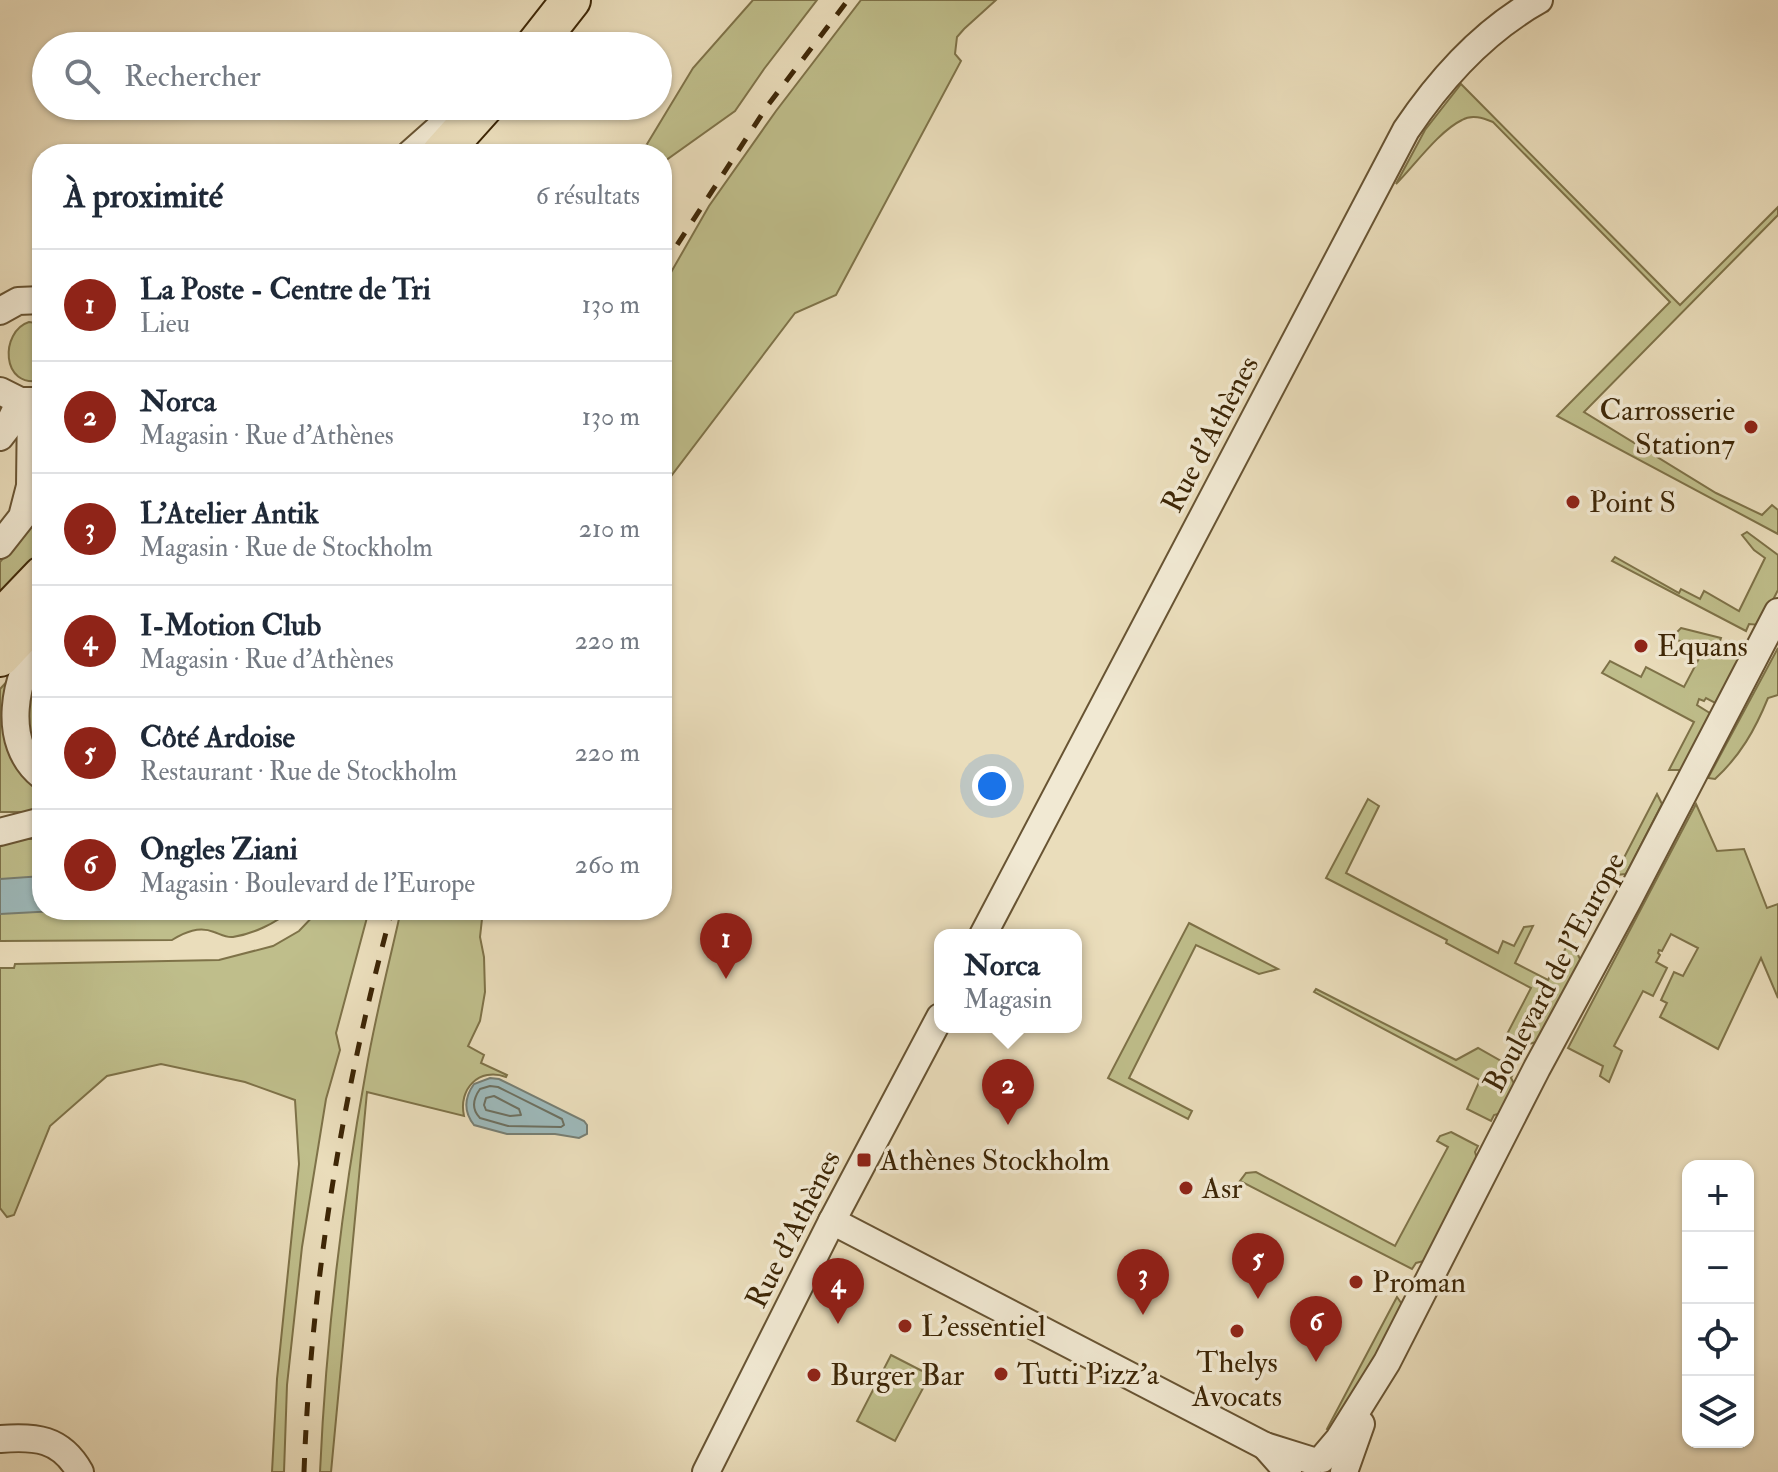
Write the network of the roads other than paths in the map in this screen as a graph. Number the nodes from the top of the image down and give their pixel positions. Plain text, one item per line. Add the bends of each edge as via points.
1 (599, 0) edge
2 (1539, 0) edge
3 (565, 21) edge
4 (448, 120) edge
5 (471, 120) edge
6 (502, 120) edge
7 (421, 144) edge
8 (450, 144) edge
9 (481, 144) edge
10 (32, 300) edge
11 (0, 311) edge
12 (29, 401) edge
13 (0, 437) edge
14 (0, 545) edge
15 (32, 586) edge
16 (1778, 612) edge
17 (0, 620) edge
18 (32, 623) edge
19 (0, 657) edge
20 (32, 657) edge
21 (32, 765) edge
22 (0, 819) edge
23 (32, 820) edge
24 (32, 823) edge
25 (0, 832) edge
26 (986, 929) edge
27 (934, 1028) edge
28 (832, 1221) junction
29 (0, 1439) edge
30 (1265, 1446) junction
31 (1323, 1467) edge
32 (80, 1472) edge
33 (706, 1472) edge
34 (1288, 1472) edge

1 - 3 highway
2 - 26 street, Rue d'Athènes via 1499,27 1440,81 1406,130
4 - 7 street
5 - 8 highway
6 - 9 highway
10 - 11 street
12 - 13 street
12 - 14 street via 30,486 22,517
15 - 17 highway
16 - 31 street, Boulevard de l'Europe via 1537,1068 1454,1237
18 - 19 highway
20 - 21 street via 15,708 19,744
22 - 23 street
24 - 25 street
27 - 28 street, Rue d'Athènes
28 - 30 street
28 - 33 street, Rue d'Athènes
29 - 32 street via 36,1437 51,1443
30 - 31 street
30 - 34 street

